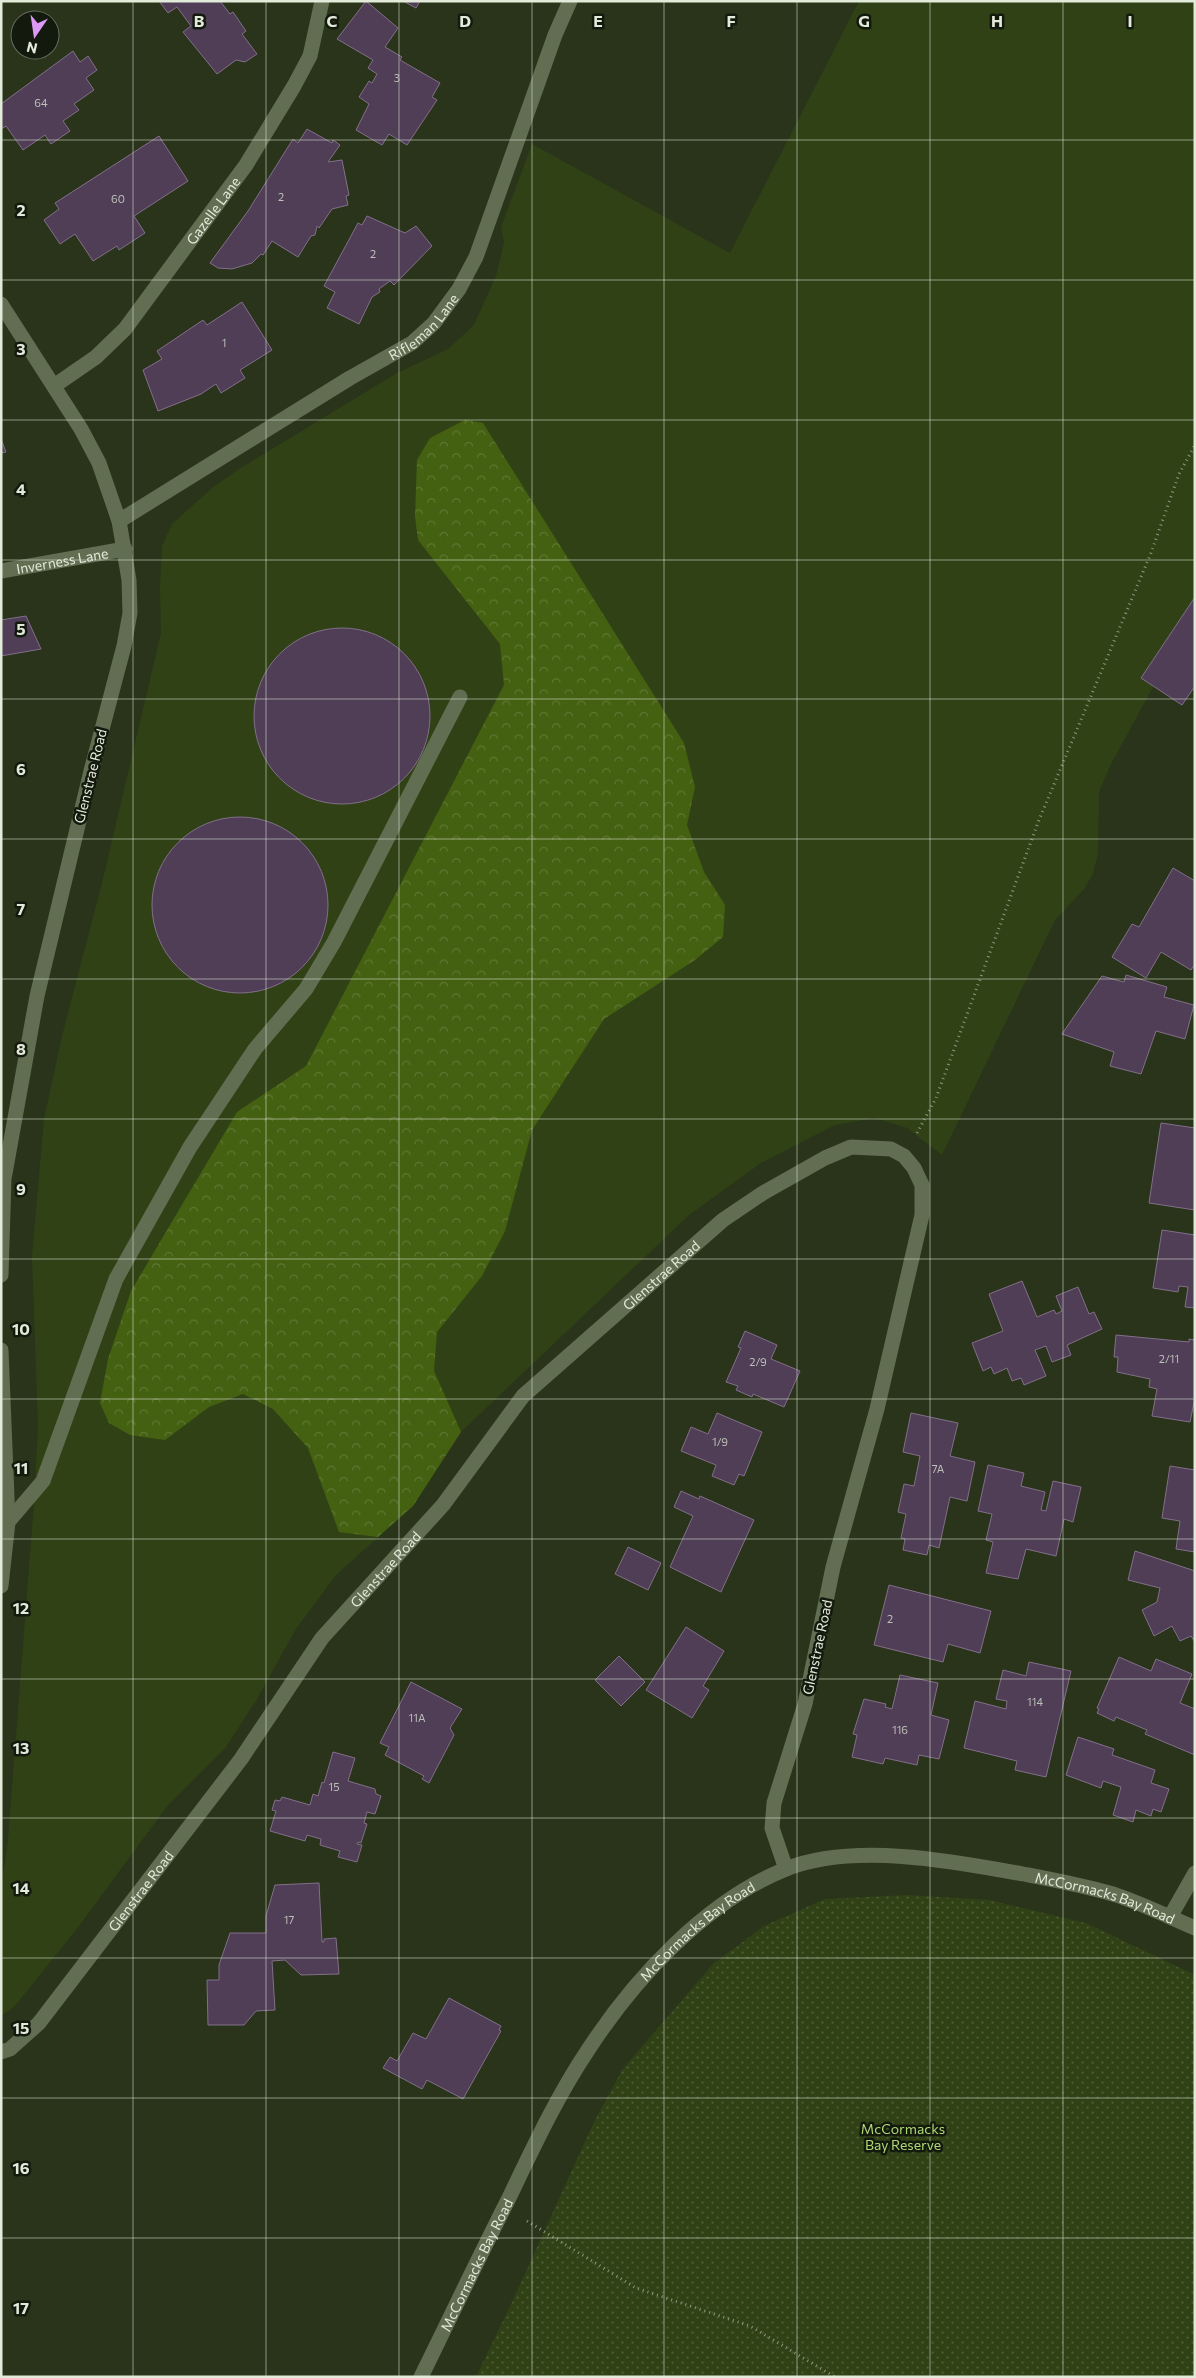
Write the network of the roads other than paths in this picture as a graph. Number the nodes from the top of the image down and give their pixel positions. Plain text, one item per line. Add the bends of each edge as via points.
1 (322, 1) edge
2 (570, 1) edge
3 (1, 304) edge
4 (54, 386) junction
5 (119, 521) junction
6 (124, 549) junction
7 (1, 571) edge
8 (460, 697) dead end
9 (1, 1275) edge
10 (1, 1350) edge
11 (8, 1522) junction
12 (1, 1586) edge
13 (786, 1869) junction
14 (1195, 1873) edge
15 (1170, 1917) junction
16 (1195, 1928) edge
17 (1, 2052) edge
18 (421, 2377) edge

1 - 4 street, Gazelle Lane via 310,56 246,165 125,328 96,357
2 - 5 street, Rifleman Lane via 476,257 459,289 434,323 412,343
3 - 4 street, Glenstrae Road
4 - 5 street, Glenstrae Road via 99,463
5 - 6 street, Glenstrae Road
6 - 7 street, Inverness Lane
6 - 9 street, Glenstrae Road via 130,613 37,996 4,1179
8 - 11 street via 334,942 306,989 255,1049 190,1147 116,1279 43,1481
10 - 11 street
11 - 12 street
13 - 15 street, McCormacks Bay Road via 827,1858 861,1856 962,1863 1116,1895
13 - 17 street, Glenstrae Road via 772,1828 774,1803 805,1704 833,1567 877,1409 922,1215 922,1185 904,1156 891,1149 852,1146 763,1193 723,1220 523,1396 443,1505 322,1638 241,1759 40,2023 10,2049
13 - 18 street, McCormacks Bay Road via 746,1889 667,1952 632,1990 587,2050 535,2145
14 - 15 street
15 - 16 street, McCormacks Bay Road

